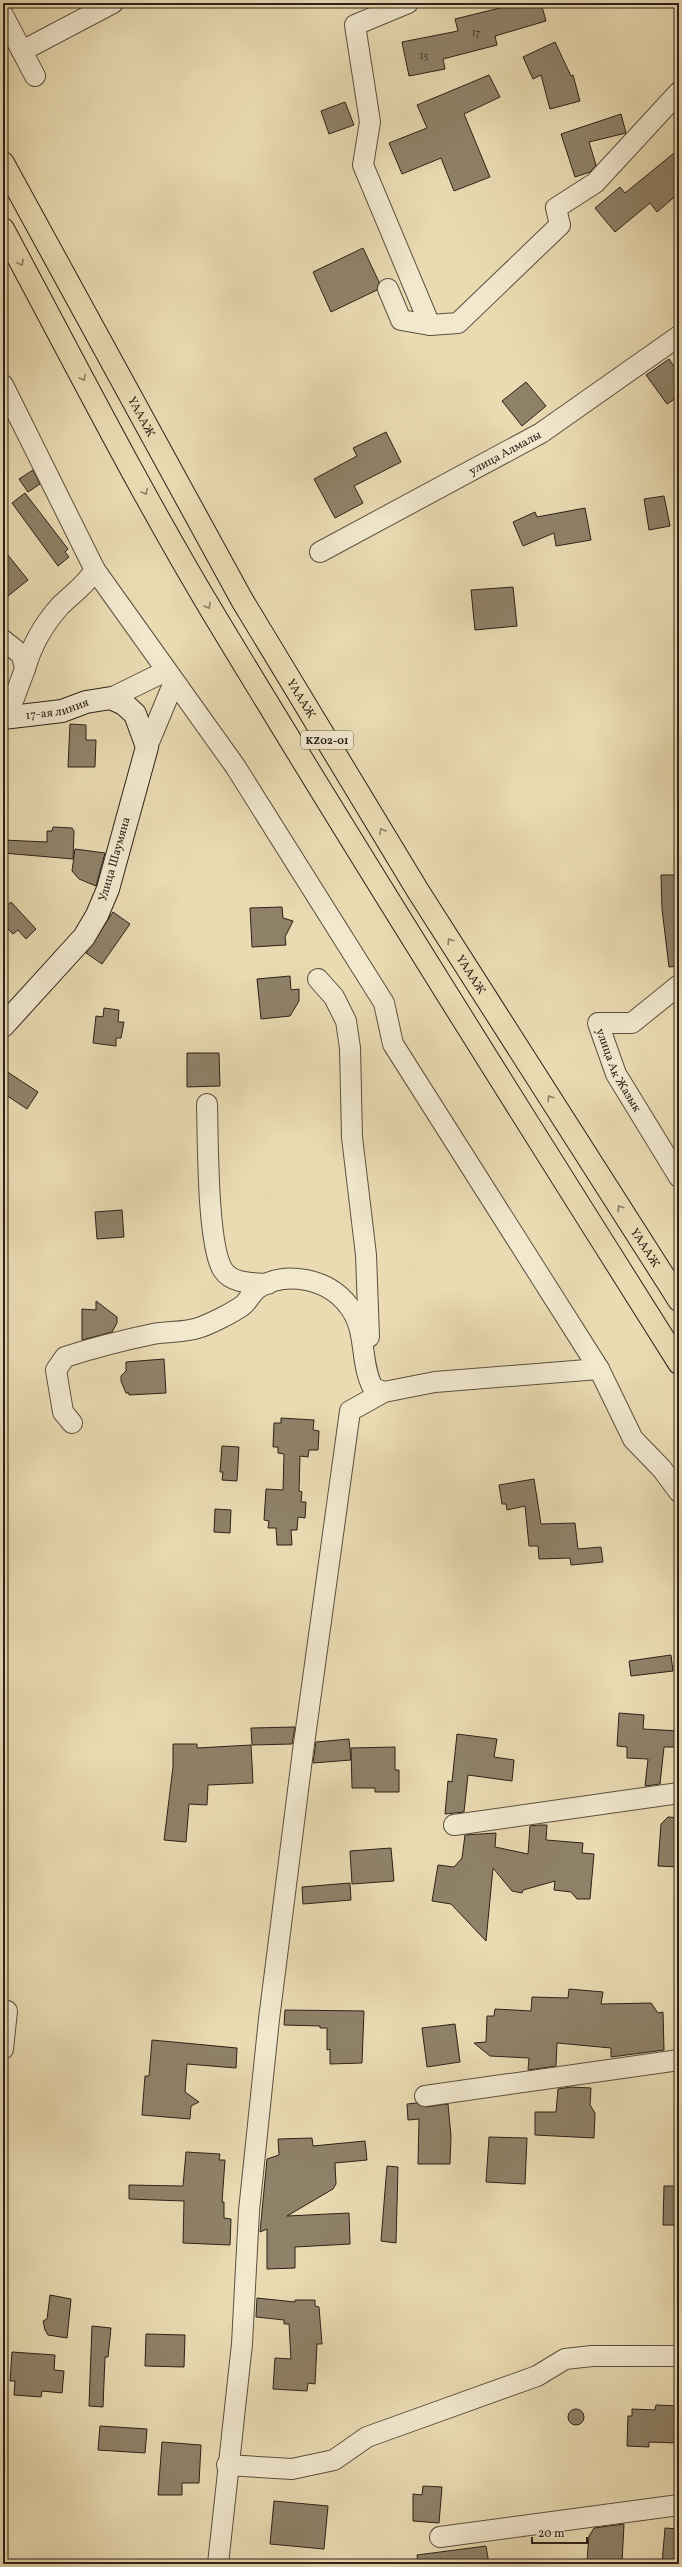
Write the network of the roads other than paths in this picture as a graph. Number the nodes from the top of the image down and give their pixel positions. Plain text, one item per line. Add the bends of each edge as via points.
1 (113, 3) edge
2 (408, 3) edge
3 (3, 15) edge
4 (22, 51) junction
5 (35, 76) dead end
6 (679, 92) edge
7 (3, 163) edge
8 (3, 229) edge
9 (388, 289) dead end
10 (430, 325) junction
11 (679, 336) edge
12 (3, 385) edge
13 (320, 552) dead end
14 (95, 570) junction
15 (42, 628) junction
16 (5, 642) edge
17 (26, 669) junction
18 (170, 676) junction
19 (111, 698) junction
20 (5, 718) edge
21 (147, 747) junction
22 (318, 979) dead end
23 (679, 985) edge
24 (3, 1026) edge
25 (207, 1104) dead end
26 (679, 1177) edge
27 (268, 1284) junction
28 (679, 1300) edge
29 (364, 1359) junction
30 (679, 1363) edge
31 (599, 1369) junction
32 (384, 1392) junction
33 (72, 1423) dead end
34 (679, 1492) edge
35 (679, 1793) edge
36 (454, 1825) dead end
37 (7, 2011) dead end
38 (3, 2040) edge
39 (679, 2060) edge
40 (425, 2096) dead end
41 (679, 2356) edge
42 (228, 2465) junction
43 (679, 2505) edge
44 (440, 2537) dead end
45 (218, 2564) edge

1 - 4 street
2 - 10 street via 355,25 370,122 363,165
3 - 4 street
4 - 5 street
6 - 10 street via 595,183 556,208 560,225 458,323
28 -> 7 highway, ҮАААЖ / KZ02-01 via 418,891 242,600
8 -> 30 highway, KZ02-01 via 212,612 397,914
9 - 10 street via 401,320
11 - 13 street, улица Алмалы via 541,433
12 - 14 street
14 - 15 street via 86,586 61,605
14 - 18 street
15 - 16 street via 17,644
15 - 17 street via 30,653
16 - 17 street via 22,655
17 - 20 street
18 - 19 street
18 - 21 street
18 - 31 street via 235,766 384,1003 393,1044
19 - 20 street, 17-ая линия via 86,702 62,711
19 - 21 street via 124,704 135,714
21 - 24 street, Улица Шаумяна via 108,889 97,915 84,937
22 - 29 street via 334,997 346,1021 350,1048 352,1137 366,1255 369,1338
23 - 26 street, улица Ак Жазык via 632,1023 598,1023 616,1074
25 - 27 street via 211,1216 223,1271 238,1282
27 - 29 street via 294,1279 309,1280 322,1284 334,1292 348,1304 357,1319 362,1335
27 - 33 street via 256,1289 242,1306 201,1327 154,1334 64,1356 56,1370 63,1412
29 - 32 street via 368,1380 373,1388
31 - 32 street via 435,1382
31 - 34 street via 633,1439 662,1469
32 - 42 street via 350,1411 269,2019 249,2211 242,2344
35 - 36 street
37 - 38 street
39 - 40 street
41 - 42 street via 592,2356 565,2359 537,2376 367,2437 334,2460 292,2469
42 - 45 street
43 - 44 street

